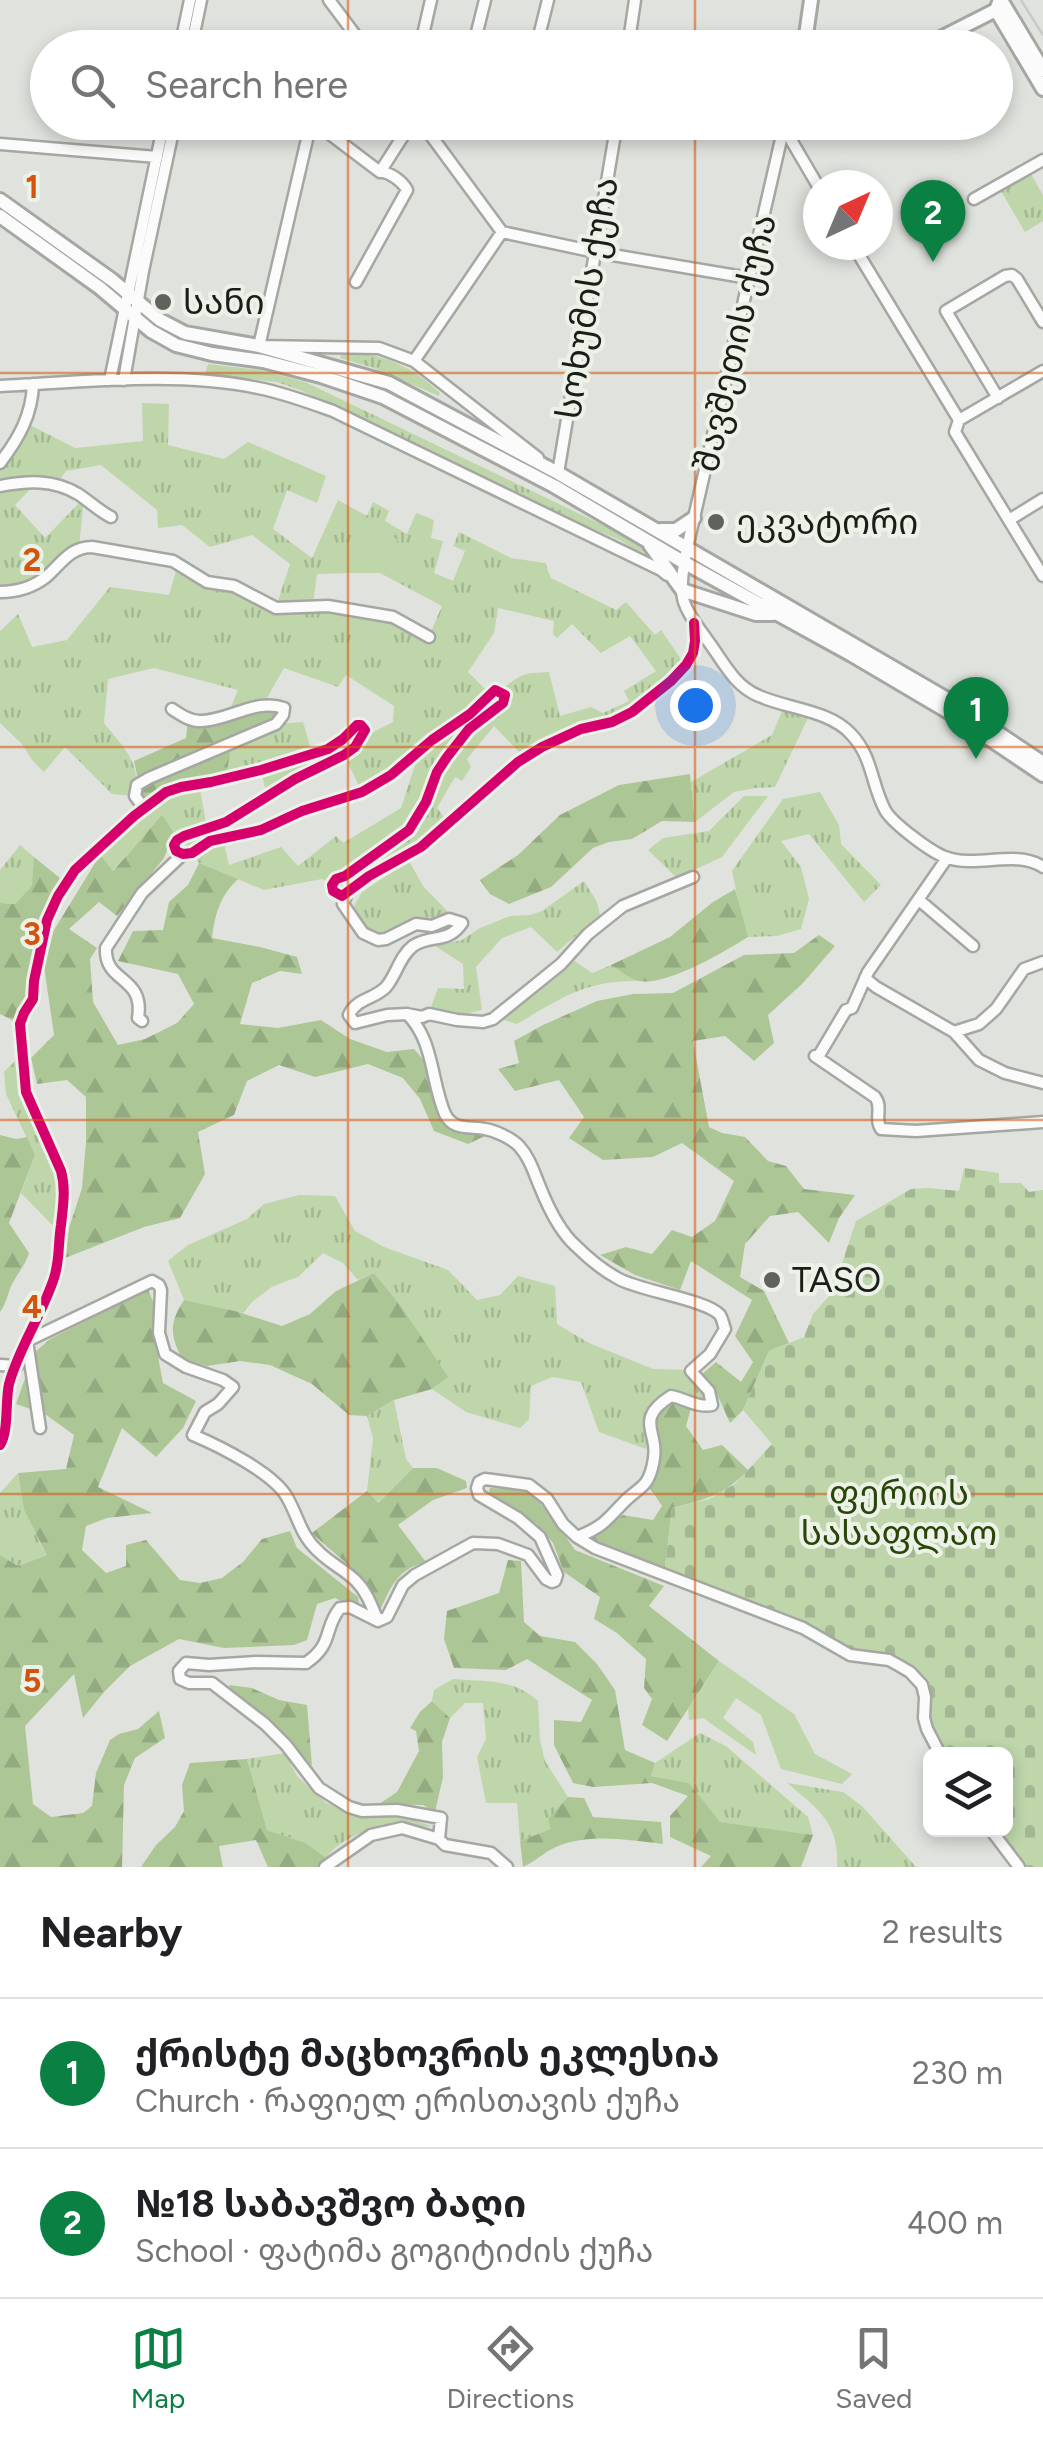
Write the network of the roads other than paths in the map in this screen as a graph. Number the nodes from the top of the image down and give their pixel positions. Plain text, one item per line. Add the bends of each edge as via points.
1 (190, 0) edge
2 (201, 0) edge
3 (329, 0) edge
4 (431, 0) edge
5 (485, 0) edge
6 (548, 0) edge
7 (635, 0) edge
8 (811, 0) edge
9 (999, 3) edge
10 (184, 30) edge
11 (195, 30) edge
12 (352, 30) edge
13 (424, 30) edge
14 (478, 30) edge
15 (540, 30) edge
16 (631, 30) edge
17 (810, 30) edge
18 (952, 30) edge
19 (1013, 30) edge
20 (1013, 30) edge
21 (1043, 70) edge
22 (1043, 88) edge
23 (160, 140) edge
24 (171, 140) edge
25 (308, 140) edge
26 (336, 140) edge
27 (400, 140) edge
28 (434, 140) edge
29 (613, 140) edge
30 (781, 140) edge
31 (792, 140) edge
32 (0, 144) edge
33 (156, 158) junction
34 (1043, 160) edge
35 (809, 170) edge
36 (380, 172) junction
37 (974, 199) dead end
38 (0, 200) edge
39 (0, 216) edge
40 (502, 232) junction
41 (595, 252) junction
42 (862, 260) edge
43 (135, 264) junction
44 (749, 278) junction
45 (112, 280) junction
46 (356, 282) dead end
47 (132, 306) junction
48 (1043, 322) edge
49 (259, 346) junction
50 (414, 362) junction
51 (1043, 372) edge
52 (110, 380) junction
53 (124, 380) junction
54 (33, 384) junction
55 (0, 386) edge
56 (998, 398) junction
57 (959, 420) junction
58 (0, 463) edge
59 (558, 473) junction
60 (0, 486) edge
61 (1043, 499) edge
62 (111, 517) dead end
63 (694, 518) junction
64 (1009, 520) junction
65 (649, 534) junction
66 (686, 556) junction
67 (1043, 576) edge
68 (682, 590) junction
69 (0, 592) edge
70 (778, 614) junction
71 (694, 623) junction
72 (429, 637) dead end
73 (172, 709) dead end
74 (1043, 763) edge
75 (1043, 775) edge
76 (144, 808) junction
77 (183, 854) junction
78 (947, 858) junction
79 (1043, 868) edge
80 (693, 877) dead end
81 (347, 894) junction
82 (919, 900) junction
83 (973, 946) dead end
84 (1043, 962) edge
85 (865, 978) junction
86 (407, 1014) junction
87 (142, 1022) dead end
88 (954, 1032) junction
89 (1043, 1083) edge
90 (1043, 1122) edge
91 (27, 1340) junction
92 (0, 1365) edge
93 (16, 1366) junction
94 (40, 1428) dead end
95 (0, 1444) edge
96 (576, 1537) junction
97 (378, 1622) junction
98 (936, 1747) edge
99 (996, 1837) edge
100 (440, 1839) junction
101 (325, 1867) edge
102 (506, 1867) edge
103 (1020, 1867) edge

1 - 10 street
2 - 11 street
3 - 12 street
4 - 13 street
5 - 14 street
6 - 15 street
7 - 16 street
8 - 17 main road
9 - 18 main road
9 - 19 main road
9 - 21 main road
20 - 22 main road
23 - 33 street
24 - 47 street
25 - 49 street
26 - 36 street
27 - 36 street
28 - 40 street
29 - 41 street, სოხუმის ქუჩა
30 - 44 street, შავშეთის ქუჩა
31 - 35 street
32 - 33 street
33 - 43 street
34 - 37 street
36 - 46 street via 407,190
38 - 45 main road
39 - 47 main road
40 - 41 street
40 - 50 street
41 - 44 street
41 - 59 street, სოხუმის ქუჩა
42 - 57 street
43 - 45 street
43 - 47 street
44 - 63 street, შავშეთის ქუჩა
45 - 47 main road
47 - 49 main road via 184,334
47 - 52 street
47 - 53 street
47 - 65 main road via 151,331 176,345 263,361 384,398
48 - 56 street via 1012,275 946,311
49 - 50 street via 379,348
49 - 59 main road via 388,382
50 - 59 street
51 - 56 street
52 - 53 street
52 - 54 street
53 - 68 street via 256,387 333,411 662,570
54 - 55 street
54 - 58 street via 32,407
56 - 57 street
57 - 64 street via 955,432
59 - 65 main road
60 - 62 street via 56,485
61 - 64 street
63 - 65 main road via 676,530
63 - 66 street, შავშეთის ქუჩა
64 - 67 street
65 - 66 main road
65 - 68 main road
66 - 68 street, შავშეთის ქუჩა
66 - 70 main road
66 - 74 main road via 947,699
68 - 70 main road via 756,614
68 - 71 street
69 - 72 street via 23,589 80,547 92,546 173,561 276,608 328,606 393,617
70 - 75 main road
71 - 78 street via 740,684 849,731 871,766 885,810
71 - 81 street via 686,665 632,712 518,762 421,847
73 - 76 street via 202,722 263,705 284,708 276,724 137,786
76 - 77 street via 166,792 313,754 357,725 365,730 344,755 226,822 177,840 176,851
76 - 91 street via 75,870 58,896 46,920 33,999 20,1024 26,1092 64,1184 60,1259
77 - 81 street via 362,792 494,690 504,695 437,772 409,830 336,879 332,891
77 - 87 street via 142,893 106,948 108,966 136,992
78 - 79 street via 1022,860
78 - 82 street
80 - 86 street via 623,906 493,1019
81 - 86 street via 343,904 362,933 378,940 416,924 462,923 450,936 417,943 384,989 348,1016 355,1022
82 - 83 street
82 - 85 street
84 - 88 street via 1024,969 979,1024
85 - 88 street
85 - 90 street via 817,1056 875,1097 882,1128
86 - 96 street via 428,1054 446,1118 458,1128 485,1129 518,1145 574,1245 619,1279 710,1307 722,1317 724,1329 710,1354 691,1370 712,1405 672,1396 656,1406 650,1419 655,1461 646,1486 596,1530
88 - 89 street via 979,1060
91 - 93 street
91 - 94 street
91 - 97 street via 152,1281 159,1285 166,1354 233,1387 192,1435 222,1448 287,1495 305,1536 359,1583
92 - 93 street
93 - 95 street
96 - 97 street via 529,1485 479,1482 479,1495 540,1537 555,1581 528,1555 473,1544 415,1575
96 - 98 street via 804,1628 840,1651 888,1660 910,1672 922,1685 924,1718
97 - 100 street via 350,1606 340,1608 327,1642 306,1663 186,1663 180,1679 212,1684 265,1724 319,1788 349,1808 442,1818
99 - 103 street
100 - 101 street via 402,1828 371,1835
100 - 102 street via 491,1852

